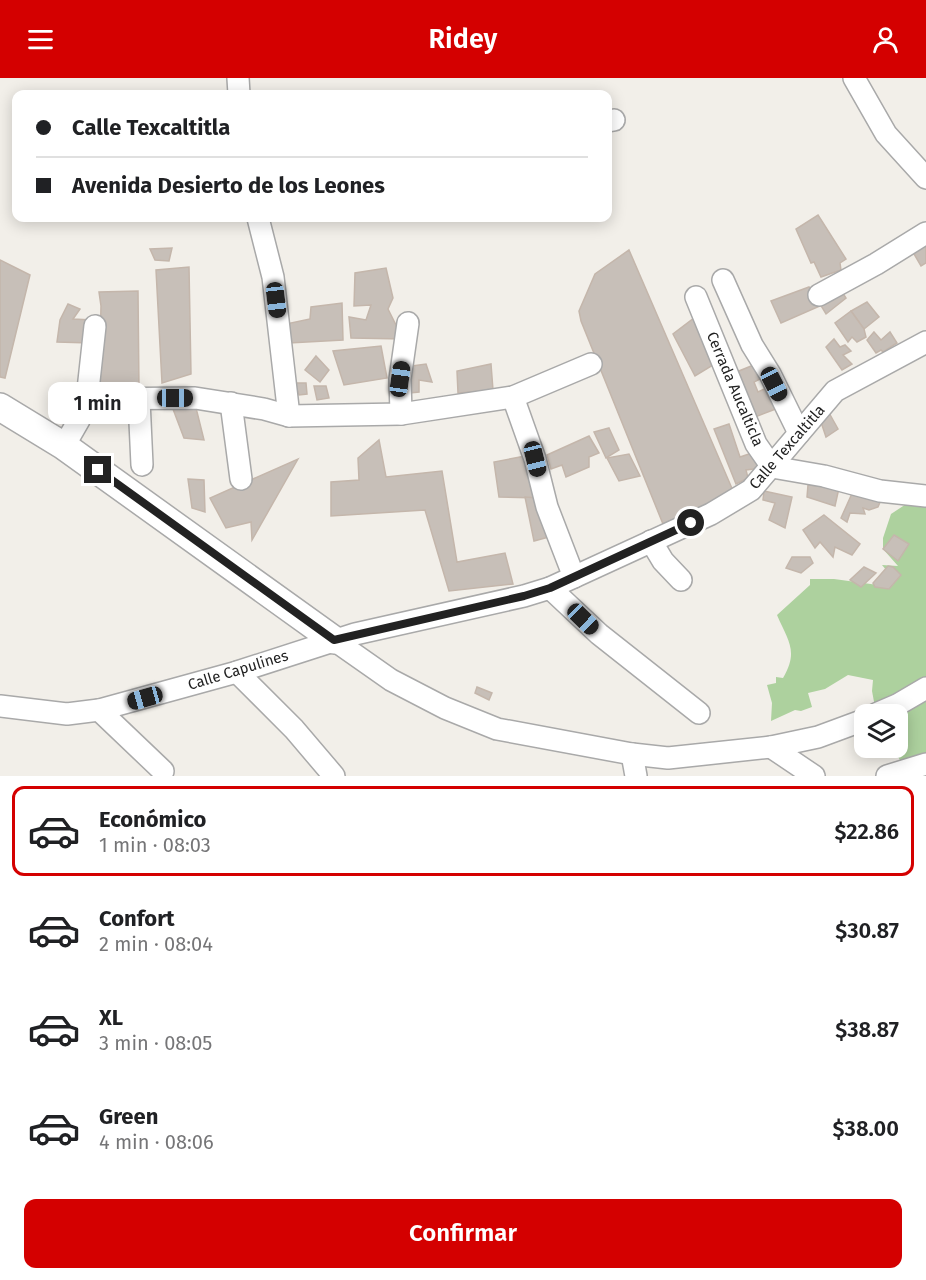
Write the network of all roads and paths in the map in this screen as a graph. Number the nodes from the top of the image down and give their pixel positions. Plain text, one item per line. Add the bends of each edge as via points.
1 (854, 78) edge
2 (926, 178) edge
3 (259, 222) edge
4 (926, 233) edge
5 (723, 280) dead end
6 (819, 295) dead end
7 (696, 297) dead end
8 (408, 322) dead end
9 (95, 326) dead end
10 (926, 342) edge
11 (591, 364) dead end
12 (513, 397) junction
13 (87, 399) junction
14 (139, 400) junction
15 (231, 403) junction
16 (0, 407) edge
17 (401, 414) junction
18 (289, 416) junction
19 (799, 433) junction
20 (64, 446) junction
21 (142, 465) dead end
22 (772, 467) junction
23 (241, 478) dead end
24 (926, 496) edge
25 (651, 542) junction
26 (573, 577) junction
27 (681, 580) dead end
28 (550, 588) junction
29 (334, 640) junction
30 (237, 672) junction
31 (926, 688) edge
32 (899, 704) edge
33 (0, 706) edge
34 (99, 710) junction
35 (699, 713) dead end
36 (854, 724) edge
37 (771, 747) junction
38 (632, 754) junction
39 (926, 764) edge
40 (164, 771) dead end
41 (334, 776) edge
42 (636, 776) edge
43 (814, 776) edge
44 (887, 776) edge

1 - 2 street via 886,134
3 - 18 street via 273,277
4 - 6 street
5 - 19 street
7 - 22 street, Cerrada Aucalticla via 756,444
8 - 17 street via 400,379
9 - 13 street
10 - 19 street, Calle Texcaltitla via 835,391
11 - 12 street
12 - 17 street
12 - 26 street
13 - 14 street
13 - 20 street
14 - 15 street via 195,398
14 - 21 street
15 - 18 street
15 - 23 street
16 - 20 street
17 - 18 street
19 - 22 street, Calle Texcaltitla
20 - 29 street
22 - 24 street via 880,491
22 - 25 street, Calle Texcaltitla via 739,499
25 - 26 street, Calle Texcaltitla
25 - 27 street
26 - 28 street, Calle Texcaltitla
28 - 29 street, Calle Texcaltitla
28 - 35 street via 599,634
29 - 30 street, Calle Capulines
29 - 38 street via 392,680 487,725
30 - 34 street, Calle Capulines
30 - 41 street
31 - 32 street
33 - 34 street, Calle Capulines via 67,714
34 - 40 street
36 - 37 street via 818,737
37 - 38 street via 668,758
37 - 43 street
38 - 42 street
39 - 44 street

